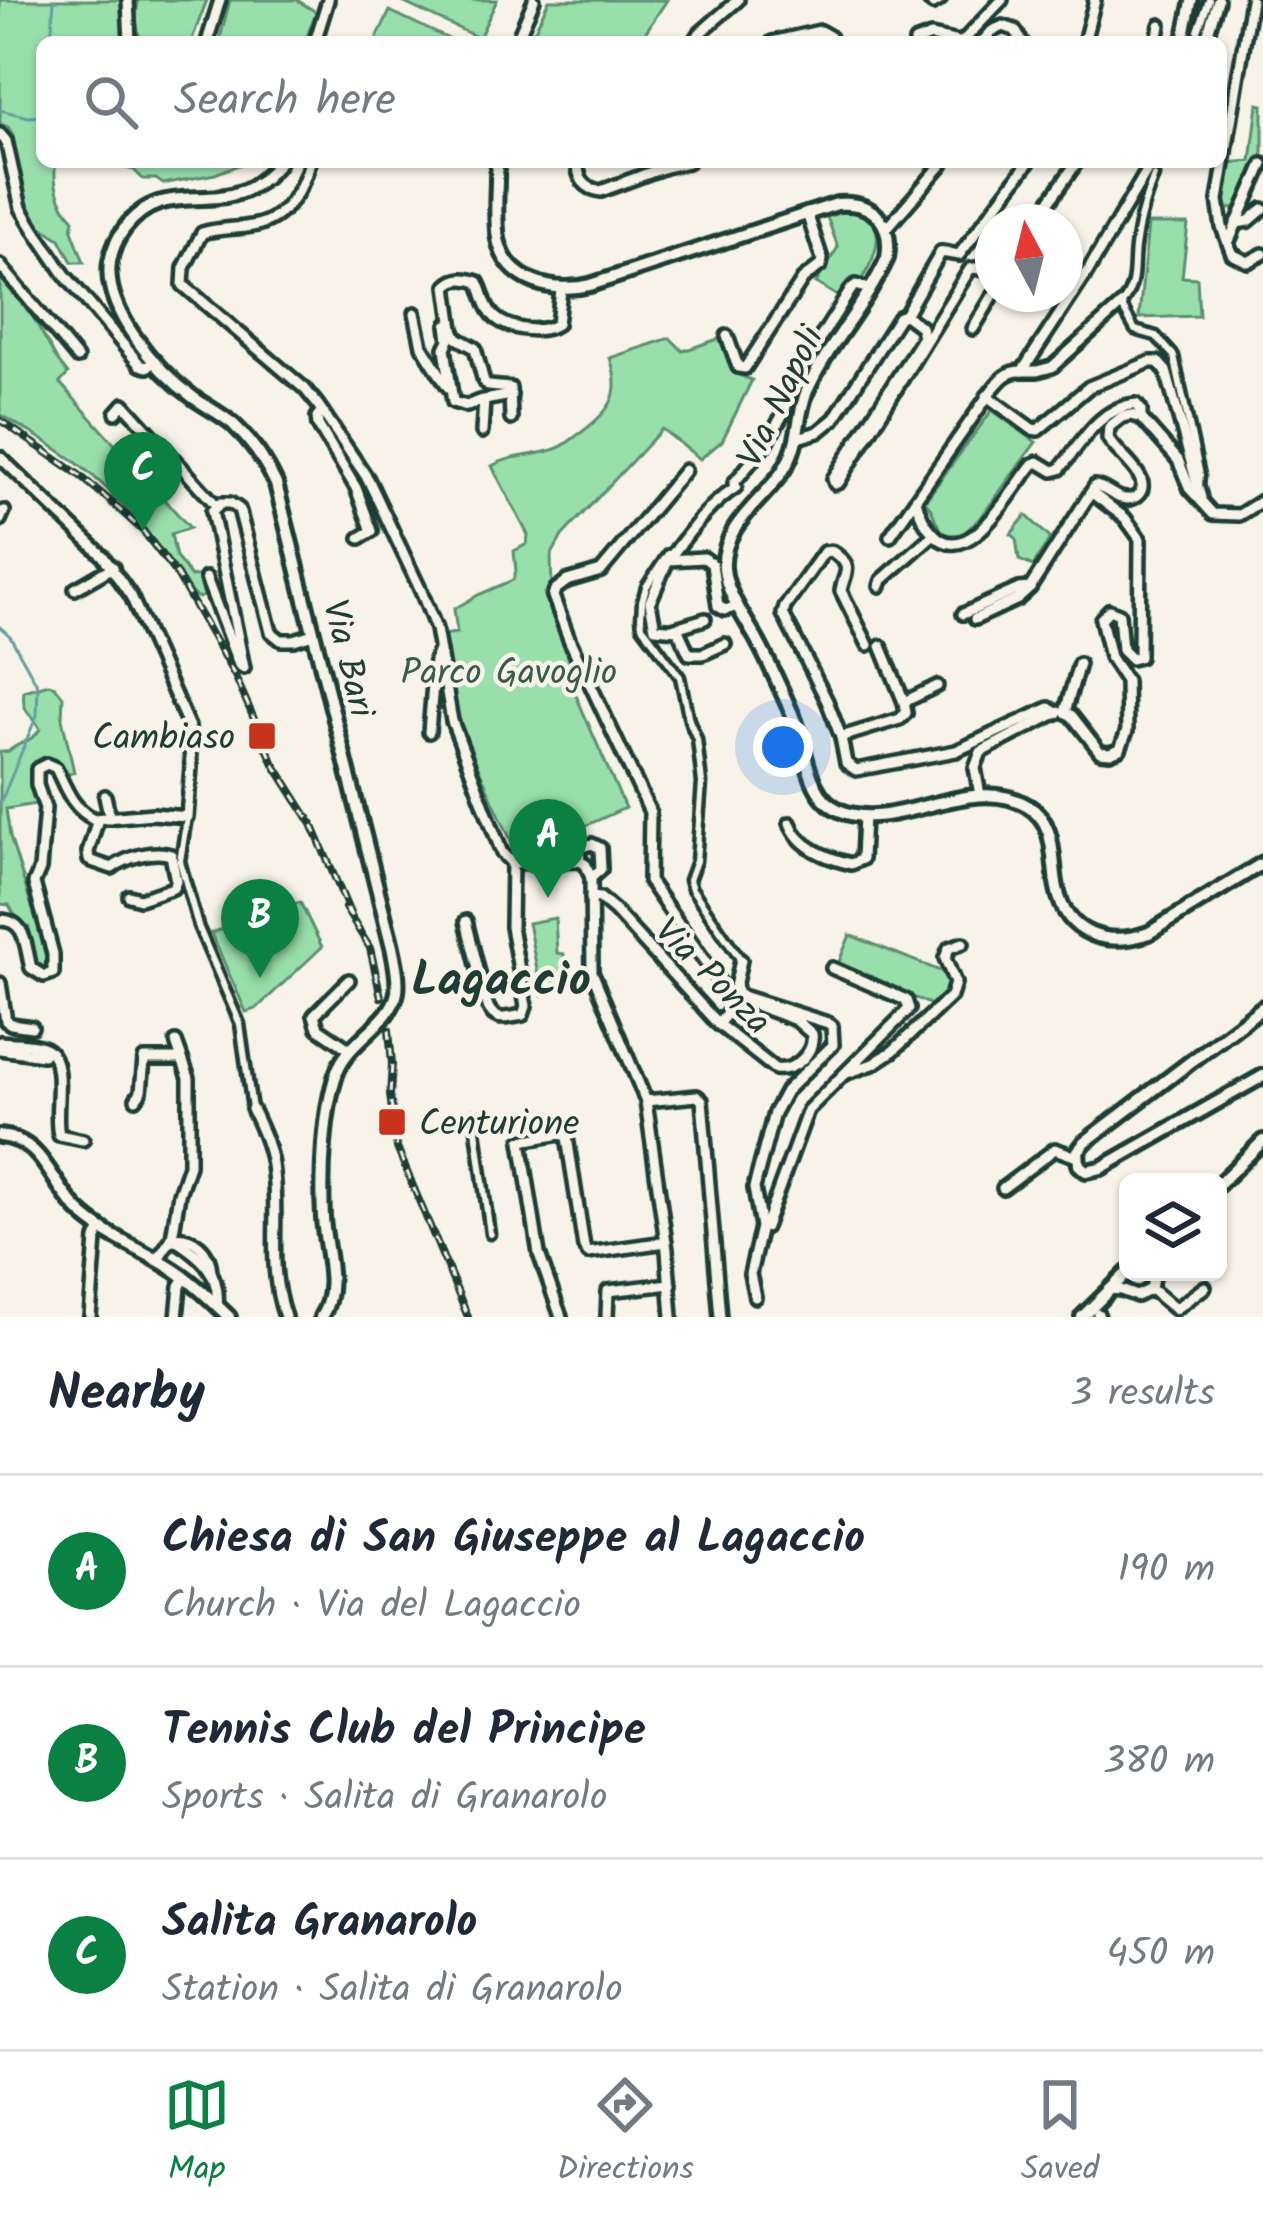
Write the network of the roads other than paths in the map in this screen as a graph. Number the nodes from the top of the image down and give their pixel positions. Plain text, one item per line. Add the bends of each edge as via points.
1 (128, 0) edge
2 (220, 0) edge
3 (328, 0) edge
4 (534, 0) edge
5 (738, 0) edge
6 (928, 0) edge
7 (940, 0) edge
8 (1002, 0) edge
9 (1094, 0) edge
10 (1192, 0) edge
11 (1208, 0) edge
12 (1218, 0) edge
13 (1251, 0) edge
14 (1160, 25) dead end
15 (1198, 31) dead end
16 (130, 36) edge
17 (209, 36) edge
18 (317, 36) edge
19 (519, 36) edge
20 (698, 36) edge
21 (798, 36) edge
22 (828, 36) edge
23 (966, 36) edge
24 (987, 36) edge
25 (1018, 36) edge
26 (1085, 36) edge
27 (1158, 36) edge
28 (1185, 36) edge
29 (1207, 36) edge
30 (0, 134) edge
31 (1227, 145) edge
32 (1263, 164) edge
33 (274, 168) edge
34 (308, 168) edge
35 (497, 168) edge
36 (578, 168) edge
37 (662, 168) edge
38 (939, 168) edge
39 (1024, 168) edge
40 (1073, 168) edge
41 (1148, 168) edge
42 (1223, 168) edge
43 (1048, 204) edge
44 (1263, 209) edge
45 (807, 213) junction
46 (1236, 224) junction
47 (886, 229) junction
48 (1228, 244) junction
49 (1263, 254) edge
50 (0, 266) edge
51 (975, 268) edge
52 (561, 290) junction
53 (869, 290) junction
54 (442, 292) dead end
55 (1121, 304) junction
56 (983, 312) edge
57 (415, 313) dead end
58 (904, 315) junction
59 (973, 329) dead end
60 (728, 336) dead end
61 (77, 358) dead end
62 (155, 361) junction
63 (1022, 371) junction
64 (452, 391) junction
65 (511, 395) junction
66 (987, 396) junction
67 (484, 400) junction
68 (322, 411) junction
69 (116, 412) dead end
70 (1141, 418) junction
71 (512, 419) dead end
72 (482, 432) dead end
73 (798, 438) junction
74 (0, 457) edge
75 (685, 470) dead end
76 (735, 485) junction
77 (1198, 489) junction
78 (1092, 493) junction
79 (916, 500) junction
80 (1263, 500) edge
81 (1202, 503) junction
82 (216, 505) junction
83 (934, 534) junction
84 (890, 536) dead end
85 (360, 538) dead end
86 (668, 560) junction
87 (113, 567) junction
88 (206, 578) dead end
89 (880, 586) dead end
90 (1030, 588) junction
91 (76, 590) dead end
92 (668, 593) dead end
93 (653, 594) junction
94 (738, 606) junction
95 (963, 614) dead end
96 (705, 619) dead end
97 (975, 619) dead end
98 (672, 628) junction
99 (313, 634) junction
100 (868, 645) dead end
101 (881, 646) dead end
102 (440, 649) junction
103 (728, 658) dead end
104 (1079, 664) dead end
105 (937, 686) dead end
106 (904, 702) junction
107 (1061, 712) junction
108 (429, 733) dead end
109 (841, 736) junction
110 (980, 795) junction
111 (105, 796) dead end
112 (864, 816) junction
113 (187, 818) junction
114 (101, 819) junction
115 (790, 823) dead end
116 (571, 831) dead end
117 (579, 848) junction
118 (580, 861) junction
119 (1263, 862) edge
120 (512, 863) junction
121 (591, 878) junction
122 (129, 896) dead end
123 (591, 897) junction
124 (0, 920) edge
125 (466, 921) dead end
126 (470, 933) junction
127 (963, 943) dead end
128 (463, 944) dead end
129 (742, 960) joint
130 (832, 968) dead end
131 (350, 980) dead end
132 (0, 983) edge
133 (742, 1000) junction
134 (1263, 1006) edge
135 (718, 1024) junction
136 (32, 1027) dead end
137 (176, 1042) dead end
138 (0, 1046) edge
139 (349, 1049) junction
140 (43, 1055) dead end
141 (144, 1059) junction
142 (182, 1059) junction
143 (127, 1061) dead end
144 (845, 1073) junction
145 (1263, 1076) edge
146 (136, 1099) dead end
147 (646, 1101) junction
148 (252, 1109) joint
149 (474, 1115) dead end
150 (0, 1136) edge
151 (82, 1140) dead end
152 (1263, 1141) edge
153 (1077, 1157) junction
154 (1227, 1176) edge
155 (1004, 1188) dead end
156 (761, 1227) junction
157 (101, 1228) junction
158 (490, 1234) dead end
159 (172, 1238) junction
160 (666, 1242) junction
161 (157, 1260) junction
162 (185, 1278) junction
163 (1119, 1280) edge
164 (1152, 1281) edge
165 (670, 1284) junction
166 (1204, 1287) dead end
167 (1110, 1289) junction
168 (1151, 1289) junction
169 (755, 1297) dead end
170 (218, 1306) junction
171 (326, 1316) edge
172 (90, 1317) edge
173 (177, 1317) edge
174 (229, 1317) edge
175 (285, 1317) edge
176 (560, 1317) edge
177 (607, 1317) edge
178 (672, 1317) edge
179 (720, 1317) edge
180 (1082, 1317) edge

1 - 16 street
2 - 17 street
3 - 18 street
4 - 19 street
5 - 20 street
6 - 7 street
8 - 23 street
9 - 26 street
10 - 28 street
11 - 15 street
12 - 29 street
13 - 31 street
14 - 27 street
21 - 22 street
24 - 25 street via 1003,26
30 - 62 street via 34,231 140,365
32 - 46 street
33 - 62 street, Via Bari via 238,193 152,205 118,238 114,302
34 - 68 street via 297,195 269,220 202,233 182,280
35 - 52 street via 500,247 523,275
36 - 37 street via 584,183 601,191
38 - 47 street
39 - 58 street via 959,254 941,252
40 - 43 street
41 - 55 street via 1131,291
41 - 63 street
42 - 48 street via 1218,200
44 - 46 street
45 - 47 street via 857,204
45 - 52 street
45 - 60 street, Via Napoli via 821,266 803,279 745,368
46 - 48 street
47 - 53 street, Via Napoli via 887,258
48 - 49 street via 1243,262
50 - 61 street
51 - 58 street via 835,484 923,337
52 - 65 street via 557,324 540,330 491,313 478,282 447,286 457,338 475,348 484,382
53 - 73 street, Via Napoli via 809,388
53 - 76 street via 852,287 793,381 767,443
54 - 64 street
55 - 63 street via 1052,367
55 - 77 street via 1136,330 1156,336 1175,361
56 - 59 street
57 - 64 street via 422,346
58 - 73 street via 834,419
62 - 99 street, Via Bari via 234,426 270,470
63 - 66 street
64 - 67 street via 459,405
65 - 67 street
65 - 71 street
66 - 77 street via 1038,430 1089,387 1157,361
66 - 79 street
67 - 72 street
68 - 85 street via 318,425 372,531
68 - 102 street via 391,525
69 - 82 street via 124,404
70 - 78 street via 1122,417 1107,435 1140,475 1140,492 1122,498 1097,485
70 - 81 street
70 - 83 street via 1136,404 1120,406 1102,416 1060,469 1033,464 968,541 952,544
73 - 94 street, Via Napoli via 728,541 725,576
74 - 87 street
75 - 135 street via 601,571 567,581 553,596 650,812 650,881 729,996 731,1010
76 - 86 street
76 - 129 street via 702,510 658,566 640,611 642,626 680,677 697,740 701,783 689,880
77 - 81 street
78 - 90 street
78 - 107 street via 1130,522 1141,543 1139,657 1123,652 1119,614 1109,610 1101,619 1127,684 1124,745 1098,751
79 - 83 street
79 - 84 street
80 - 81 street via 1225,517
82 - 88 street via 244,668
82 - 99 street via 239,509 274,636
83 - 89 street
86 - 93 street
86 - 94 street, Via Napoli via 709,560 718,606
87 - 91 street
87 - 113 street via 189,727
90 - 95 street
90 - 97 street
92 - 93 street
93 - 98 street via 654,627
94 - 112 street, Via Napoli via 799,728 820,794
96 - 98 street
98 - 103 street via 689,654 722,646
99 - 139 street, Via Bari via 397,977 390,1010
100 - 109 street via 841,591 846,563 827,550 783,614
101 - 106 street
102 - 108 street
102 - 120 street via 452,721
104 - 107 street
105 - 106 street
106 - 109 street via 902,718
107 - 109 street via 1049,708 956,751 862,771 846,763
107 - 110 street via 979,753
110 - 112 street
110 - 119 street via 1014,799 1036,812 1051,838 1062,904 1097,938 1149,933
111 - 114 street
112 - 115 street via 862,859 851,864 817,853
113 - 114 street
113 - 148 street via 180,861 240,1024
114 - 122 street via 89,860 112,868 128,858 171,855 172,889
114 - 124 street via 68,796 51,765 40,767 34,883 53,973 34,972 20,927
116 - 117 street
117 - 118 street
117 - 121 street via 600,848 601,869
118 - 120 street
118 - 121 street
120 - 126 street via 523,1015 492,1015
121 - 123 street
123 - 135 street, Via Ponza via 615,911
123 - 147 street via 592,972
125 - 126 street
126 - 128 street
127 - 144 street via 945,958 955,980 951,996 893,1052
129 - 133 street via 735,983
130 - 144 street via 883,997 906,1000 909,1009
131 - 139 street via 314,1015 318,1028
132 - 136 street via 6,1021
133 - 135 street, Via Ponza via 801,1023 812,1046 794,1066 777,1070
133 - 156 street, Via Ponza via 828,1023 834,1035 774,1113 754,1188
134 - 153 street via 1085,1142
137 - 142 street
138 - 140 street
138 - 151 street via 49,1051 58,1071 59,1135
139 - 171 street, Via Bari via 333,1087 324,1163
141 - 142 street
141 - 143 street
141 - 146 street
142 - 159 street via 190,1155
144 - 156 street via 808,1110
145 - 153 street via 1101,1168 1083,1170
147 - 160 street
147 - 179 street via 701,1098
148 - 175 street via 271,1156 273,1270
149 - 158 street
150 - 157 street via 39,1154 74,1206
152 - 154 street
153 - 155 street via 1049,1152
156 - 169 street, Via Ponza via 750,1274
157 - 161 street
157 - 172 street
159 - 161 street
159 - 170 street via 211,1272
160 - 165 street
160 - 176 street via 588,1252 567,1137 521,1141 538,1254
161 - 162 street
162 - 170 street
162 - 173 street
163 - 167 street
164 - 168 street
165 - 177 street via 608,1291
165 - 178 street
166 - 168 street via 1175,1310
167 - 168 street via 1137,1296
167 - 180 street
170 - 174 street

